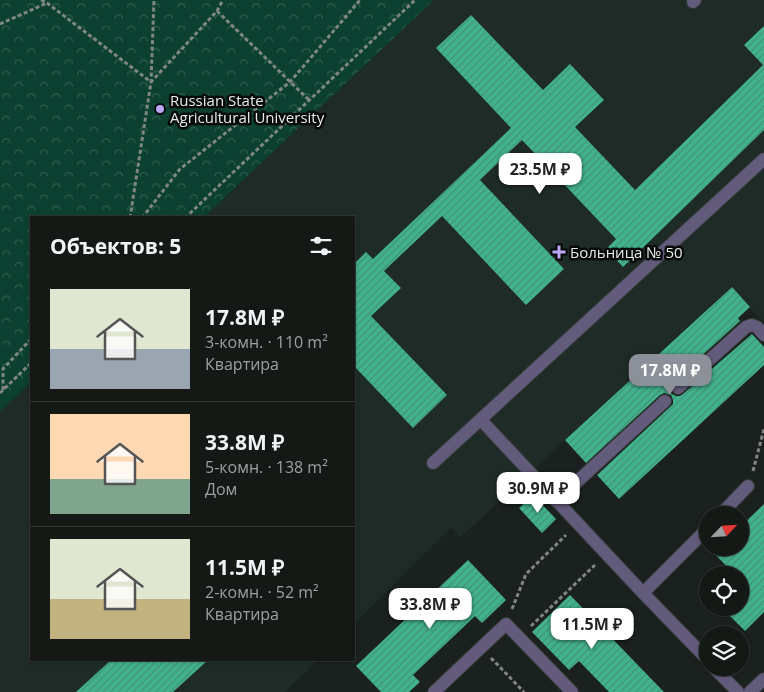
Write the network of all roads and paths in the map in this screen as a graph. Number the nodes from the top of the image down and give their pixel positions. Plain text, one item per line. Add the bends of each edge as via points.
1 (41, 0) edge
2 (154, 0) edge
3 (223, 0) edge
4 (360, 0) edge
5 (415, 0) edge
6 (47, 3) junction
7 (217, 11) junction
8 (0, 24) edge
9 (151, 82) junction
10 (290, 82) junction
11 (309, 100) junction
12 (764, 159) edge
13 (130, 216) edge
14 (144, 216) edge
15 (187, 216) edge
16 (764, 335) edge
17 (30, 339) edge
18 (30, 365) edge
19 (678, 388) dead end
20 (1, 392) edge
21 (665, 401) dead end
22 (481, 420) junction
23 (764, 429) edge
24 (433, 463) dead end
25 (748, 486) joint
26 (556, 501) junction
27 (729, 506) edge
28 (578, 524) junction
29 (699, 537) edge
30 (606, 554) junction
31 (643, 594) junction
32 (506, 624) junction
33 (519, 638) junction
34 (481, 648) junction
35 (699, 651) edge
36 (722, 676) edge
37 (764, 679) edge
38 (434, 692) edge
39 (524, 692) edge
40 (572, 692) edge
41 (738, 692) edge
42 (750, 692) edge

1 - 6 path
2 - 9 path
3 - 7 path
4 - 10 path
5 - 11 path
6 - 8 path
6 - 9 path
7 - 9 path
7 - 10 path
9 - 13 path
10 - 11 path
10 - 14 path via 180,169
11 - 15 path
12 - 22 street
16 - 19 street via 757,327 746,327
17 - 20 path via 2,369
18 - 20 path
21 - 26 street
22 - 24 street
22 - 26 street
23 - 25 path
25 - 27 street
26 - 28 street
28 - 30 street
28 - 32 path via 526,574
29 - 31 street
30 - 31 street
30 - 33 path
31 - 35 street
32 - 33 street
32 - 34 street
33 - 40 street
34 - 38 street
34 - 39 path
36 - 41 street
37 - 42 street

